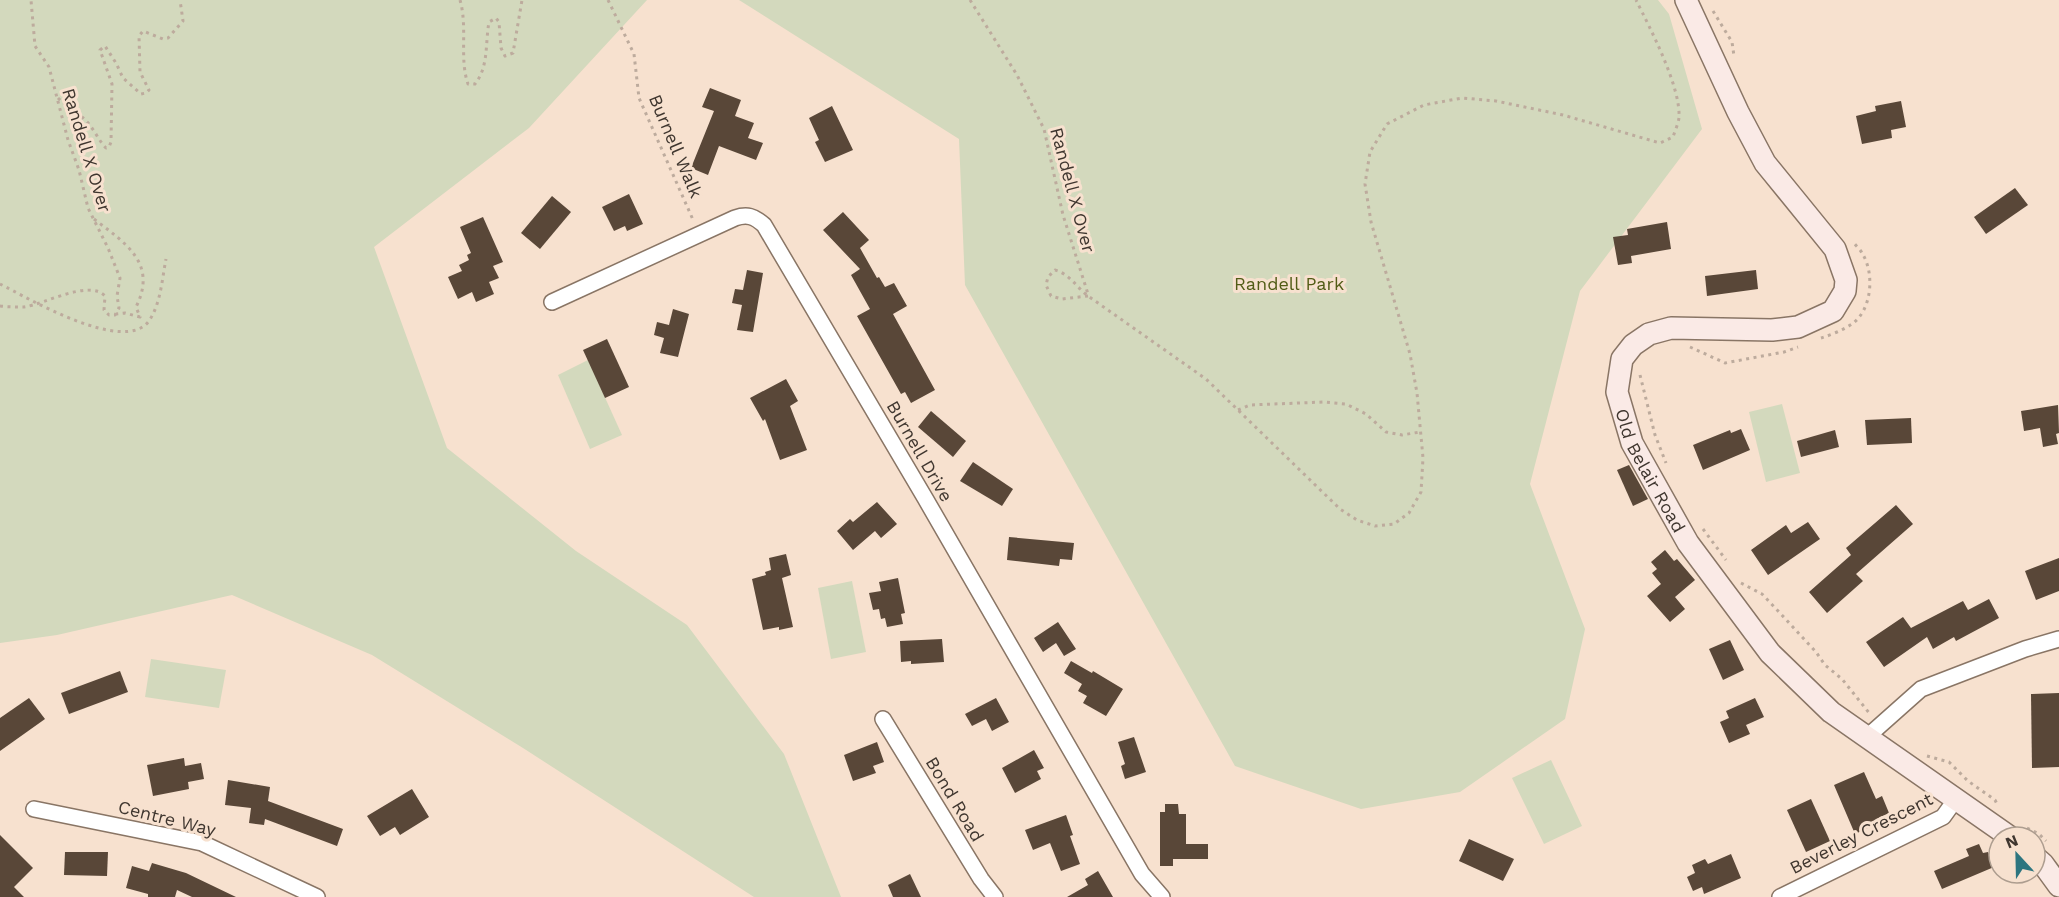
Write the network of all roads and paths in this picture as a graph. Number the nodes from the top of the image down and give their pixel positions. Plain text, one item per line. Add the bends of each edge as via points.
1 (31, 0) edge
2 (180, 0) edge
3 (460, 0) edge
4 (522, 0) edge
5 (608, 0) edge
6 (970, 0) edge
7 (1636, 0) edge
8 (1686, 0) edge
9 (1710, 6) dead end
10 (1735, 63) dead end
11 (57, 98) junction
12 (93, 218) junction
13 (699, 235) junction
14 (1846, 235) dead end
15 (166, 259) dead end
16 (0, 284) edge
17 (1088, 296) junction
18 (552, 302) dead end
19 (38, 303) junction
20 (0, 306) edge
21 (115, 315) junction
22 (1817, 340) dead end
23 (1806, 344) dead end
24 (1683, 347) dead end
25 (1639, 369) dead end
26 (1238, 410) junction
27 (1420, 432) junction
28 (1669, 469) dead end
29 (1702, 528) dead end
30 (1730, 566) dead end
31 (1741, 582) dead end
32 (2059, 639) edge
33 (883, 719) dead end
34 (1873, 731) junction
35 (1926, 756) dead end
36 (1956, 799) junction
37 (34, 809) dead end
38 (2001, 811) dead end
39 (2005, 825) edge
40 (2047, 870) edge
41 (2059, 886) edge
42 (317, 897) edge
43 (995, 897) edge
44 (1162, 897) edge
45 (1780, 897) edge

1 - 11 path, Randell X Over via 35,46 49,67
2 - 11 path via 183,21 168,38 143,31 139,36 140,72 149,90 146,93 141,94 123,78 105,46 100,50 112,84 109,147 103,145 82,116
3 - 4 path via 464,14 464,73 468,84 475,84 486,63 489,22 496,18 499,22 501,48 506,56 513,52
5 - 13 path, Burnell Walk via 634,54 639,98
6 - 17 path, Randell X Over via 1017,75 1044,129 1063,215
7 - 27 path via 1674,86 1679,118 1674,136 1660,143 1563,115 1462,98 1424,105 1387,124 1370,152 1365,184 1371,222 1410,354
8 - 34 main road, Old Belair Road via 1765,163 1835,249 1846,280 1845,291 1833,311 1798,327 1671,328 1649,334 1622,359 1617,392 1632,443 1688,543 1770,652 1831,712
9 - 10 path via 1732,42
11 - 12 path, Randell X Over
12 - 21 path, Randell X Over via 120,278 119,308
12 - 21 path via 132,251 144,276 136,307 140,317
13 - 18 street, Burnell Drive
13 - 44 street, Burnell Drive via 744,215 764,225 1142,874
14 - 22 path via 1863,253 1869,270 1866,303 1854,323
15 - 19 path via 159,301 148,322 137,330 119,332 83,324
16 - 19 path
17 - 17 path via 1064,272 1056,270 1048,277 1046,285 1051,296
17 - 26 path via 1206,380
19 - 20 path via 26,307
19 - 21 path via 86,289 100,291 105,296 105,310
23 - 24 path via 1725,363
25 - 28 path via 1655,435
26 - 27 path via 1250,405 1346,404 1366,414 1386,432
26 - 27 path via 1340,509 1375,526 1394,524 1409,513 1421,492
29 - 30 path
31 - 34 path via 1762,594 1825,666 1842,678 1858,697
32 - 34 street via 1921,689
33 - 43 street, Bond Road
34 - 36 main road, Old Belair Road
35 - 38 path via 1949,762 1995,800
36 - 39 main road, Old Belair Road
36 - 45 street, Beverley Crescent via 1943,817
37 - 42 street, Centre Way via 202,843
40 - 41 main road

